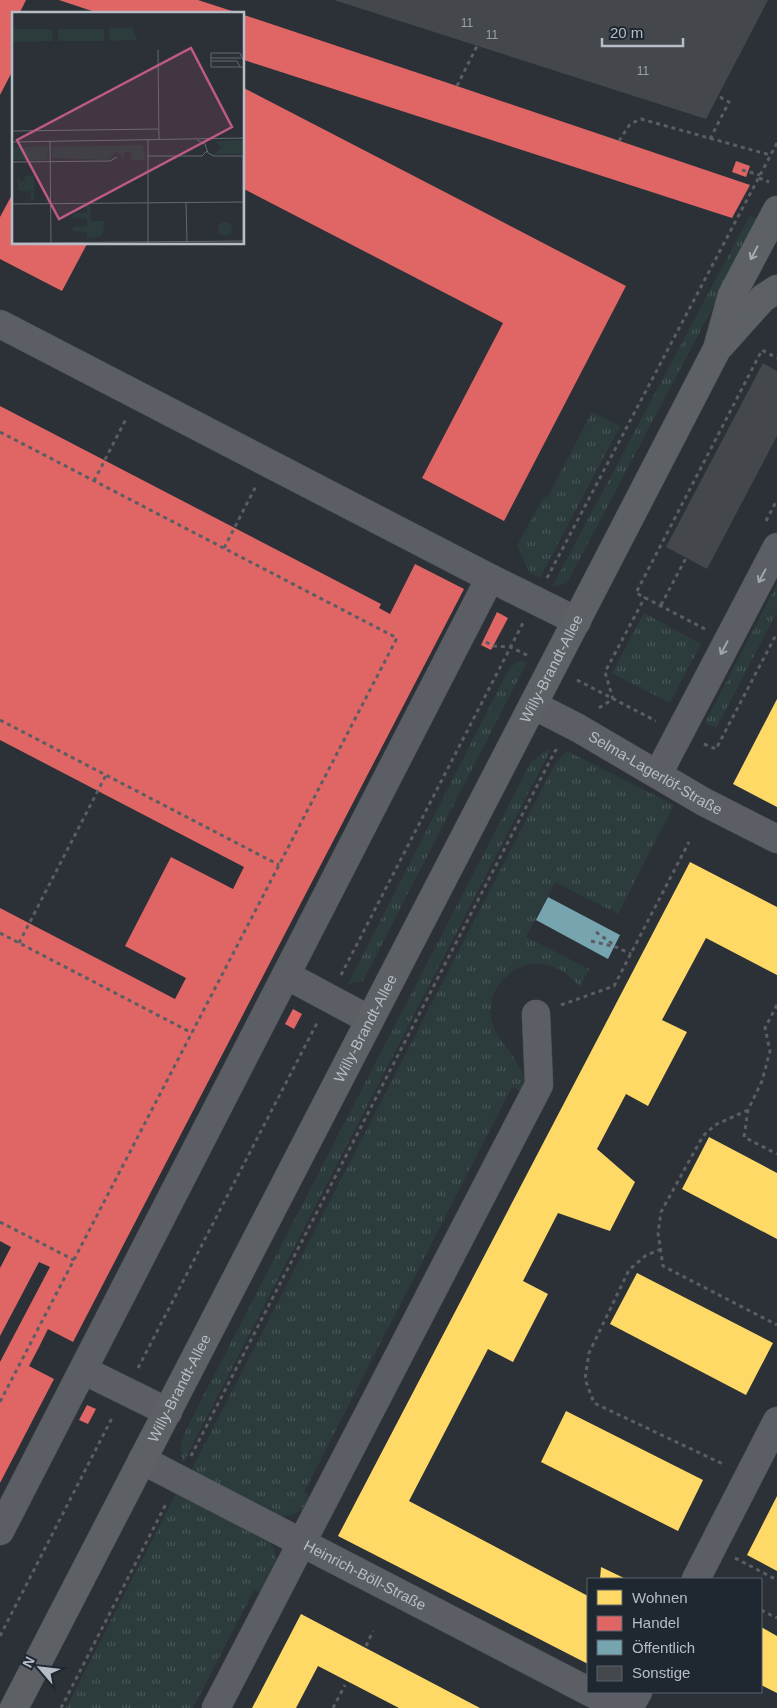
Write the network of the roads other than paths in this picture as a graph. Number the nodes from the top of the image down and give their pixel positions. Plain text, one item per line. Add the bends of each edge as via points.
1 (777, 210) edge
2 (777, 289) edge
3 (0, 324) edge
4 (717, 349) junction
5 (777, 547) edge
6 (490, 578) junction
7 (577, 621) junction
8 (533, 705) junction
9 (658, 774) junction
10 (777, 840) edge
11 (286, 975) junction
12 (536, 1014) road end
13 (370, 1020) junction
14 (83, 1370) junction
15 (168, 1412) junction
16 (777, 1421) edge
17 (142, 1460) junction
18 (0, 1531) edge
19 (302, 1542) junction
20 (697, 1578) edge
21 (587, 1690) edge
22 (593, 1693) edge
23 (637, 1693) edge
24 (14, 1708) edge
25 (216, 1708) edge
26 (621, 1708) edge
27 (629, 1708) edge

1 -> 4 main road, Willy-Brandt-Allee via 732,295
2 - 4 main road, Willy-Brandt-Allee via 763,298
3 - 6 street
4 - 7 main road, Willy-Brandt-Allee
5 -> 9 street
6 - 7 street
6 - 11 street
7 - 8 main road, Willy-Brandt-Allee
8 - 9 street, Selma-Lagerlöf-Straße
8 - 13 main road, Willy-Brandt-Allee
9 - 10 street, Selma-Lagerlöf-Straße
11 - 13 street
11 - 14 street
12 - 19 street via 538,1085
13 - 15 main road, Willy-Brandt-Allee
14 - 15 street
14 - 18 street
15 - 17 main road, Willy-Brandt-Allee
16 - 20 street
17 - 19 street, Heinrich-Böll-Straße
17 - 24 main road, Willy-Brandt-Allee
19 - 21 street, Heinrich-Böll-Straße
19 - 25 street
22 - 26 street, Heinrich-Böll-Straße
23 - 27 street

